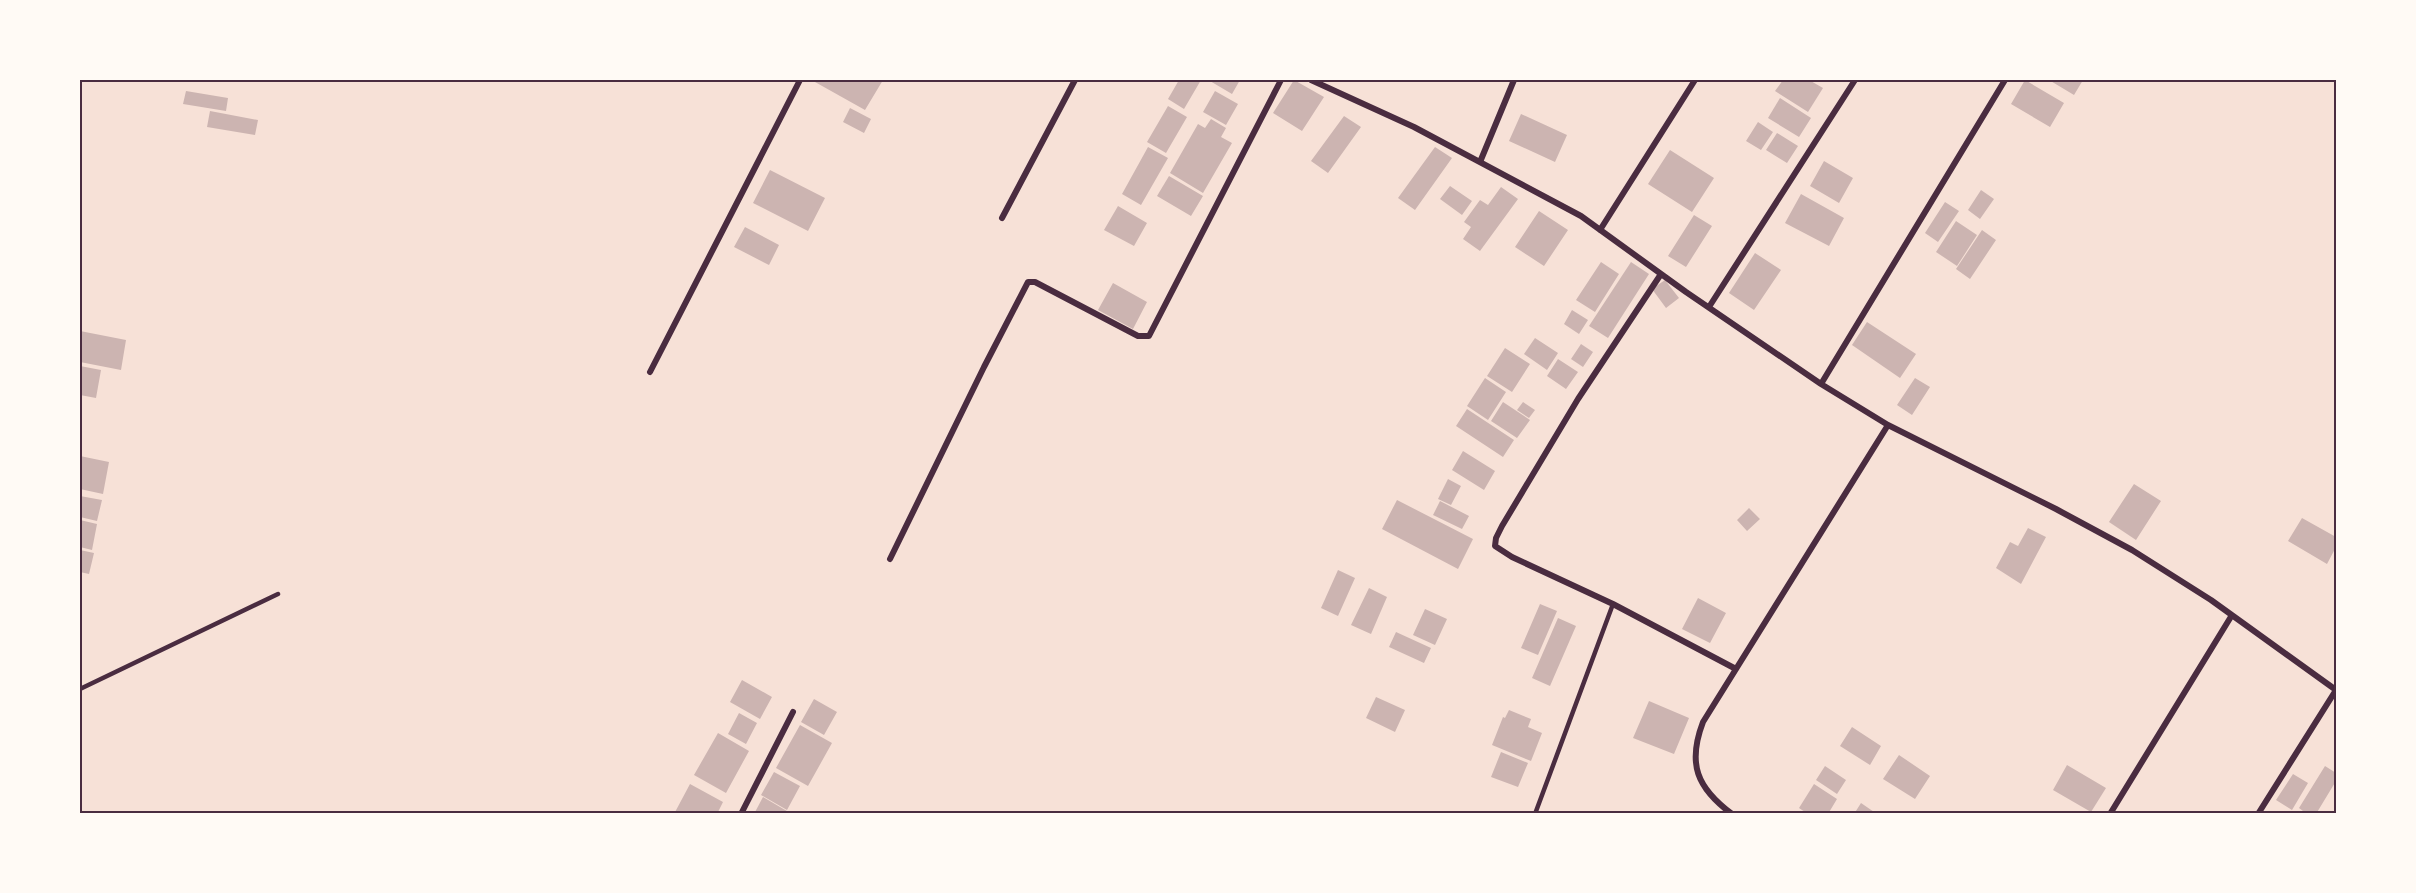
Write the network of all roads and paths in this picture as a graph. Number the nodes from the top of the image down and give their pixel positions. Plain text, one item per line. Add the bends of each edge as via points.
1 (800, 80) edge
2 (1075, 80) edge
3 (1281, 80) edge
4 (1311, 80) edge
5 (1514, 80) edge
6 (1695, 80) edge
7 (1855, 80) edge
8 (2005, 80) edge
9 (1480, 162) junction
10 (1002, 218) dead end
11 (1600, 230) junction
12 (1661, 274) junction
13 (1709, 308) junction
14 (650, 372) dead end
15 (1821, 384) junction
16 (1888, 425) junction
17 (890, 559) dead end
18 (278, 594) dead end
19 (1613, 604) junction
20 (2232, 615) junction
21 (1736, 669) junction
22 (80, 689) edge
23 (2336, 690) edge
24 (793, 712) dead end
25 (741, 813) edge
26 (1535, 813) edge
27 (1732, 813) edge
28 (2110, 813) edge
29 (2258, 813) edge

1 - 14 street
2 - 10 street
3 - 17 street via 1149,336 1138,336 1035,282 1028,282
4 - 9 street
5 - 9 street
6 - 11 street
7 - 13 street
8 - 15 street
9 - 11 street
11 - 12 street
12 - 13 street
12 - 19 street via 1578,399 1495,542 1512,557
13 - 15 street
15 - 16 street
16 - 20 street via 2078,520
16 - 21 street
18 - 22 lane
19 - 21 street
19 - 26 lane
20 - 23 street
20 - 28 street
21 - 27 street via 1703,722 1695,748 1702,783 1711,798
23 - 29 street
24 - 25 street

